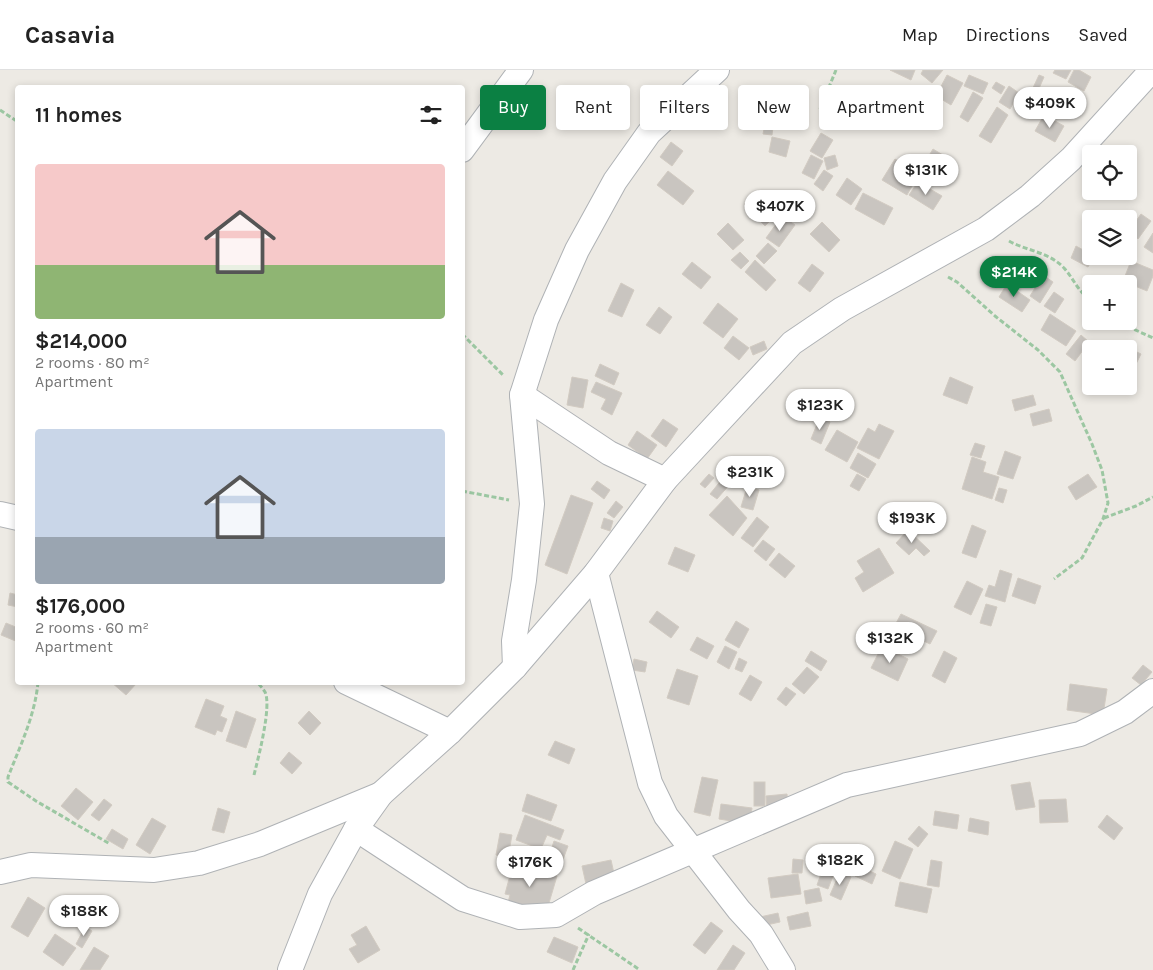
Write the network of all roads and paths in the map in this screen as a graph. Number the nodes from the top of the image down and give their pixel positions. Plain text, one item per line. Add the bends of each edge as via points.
1 (521, 70) edge
2 (717, 70) edge
3 (836, 70) edge
4 (1152, 70) edge
5 (830, 85) edge
6 (0, 110) edge
7 (15, 120) edge
8 (465, 146) edge
9 (986, 228) junction
10 (924, 262) junction
11 (1082, 294) edge
12 (1137, 330) edge
13 (465, 337) edge
14 (1153, 338) edge
15 (522, 395) junction
16 (665, 480) junction
17 (465, 492) edge
18 (1153, 497) edge
19 (532, 504) junction
20 (0, 514) edge
21 (15, 517) edge
22 (1103, 519) junction
23 (596, 573) junction
24 (1054, 579) dead end
25 (515, 667) junction
26 (38, 685) edge
27 (259, 685) edge
28 (352, 685) edge
29 (1153, 691) edge
30 (450, 732) junction
31 (254, 775) dead end
32 (380, 794) junction
33 (356, 829) junction
34 (115, 846) dead end
35 (693, 851) junction
36 (0, 872) edge
37 (556, 915) junction
38 (590, 934) junction
39 (290, 970) edge
40 (573, 970) edge
41 (640, 970) edge
42 (783, 970) edge

1 - 8 street
2 - 15 street via 650,133 615,181 577,250 546,320
3 - 5 path
4 - 9 street via 1071,159 1030,196
6 - 7 path
9 - 10 street
9 - 11 path via 1020,247 1047,254 1064,268
10 - 16 street via 842,309 792,343
10 - 22 path via 957,282 1060,372 1102,470 1108,503
12 - 14 path
13 - 15 path
15 - 16 street via 609,453
15 - 19 street
16 - 23 street
17 - 19 path
18 - 22 path
19 - 25 street via 514,641
20 - 21 street
22 - 24 path via 1082,558
23 - 25 street
23 - 35 street via 650,783 666,816
25 - 30 street
26 - 34 path via 36,703 8,782
27 - 31 path via 266,693 266,706 264,735
28 - 30 street
29 - 35 street via 1125,712 1080,734 848,785
30 - 32 street
32 - 33 street
32 - 36 street via 260,844 199,863 154,870 31,865
33 - 37 street via 462,899 520,917
33 - 39 street via 320,894
35 - 37 street via 594,893
35 - 42 street via 762,934
37 - 38 path
38 - 40 path
38 - 41 path

